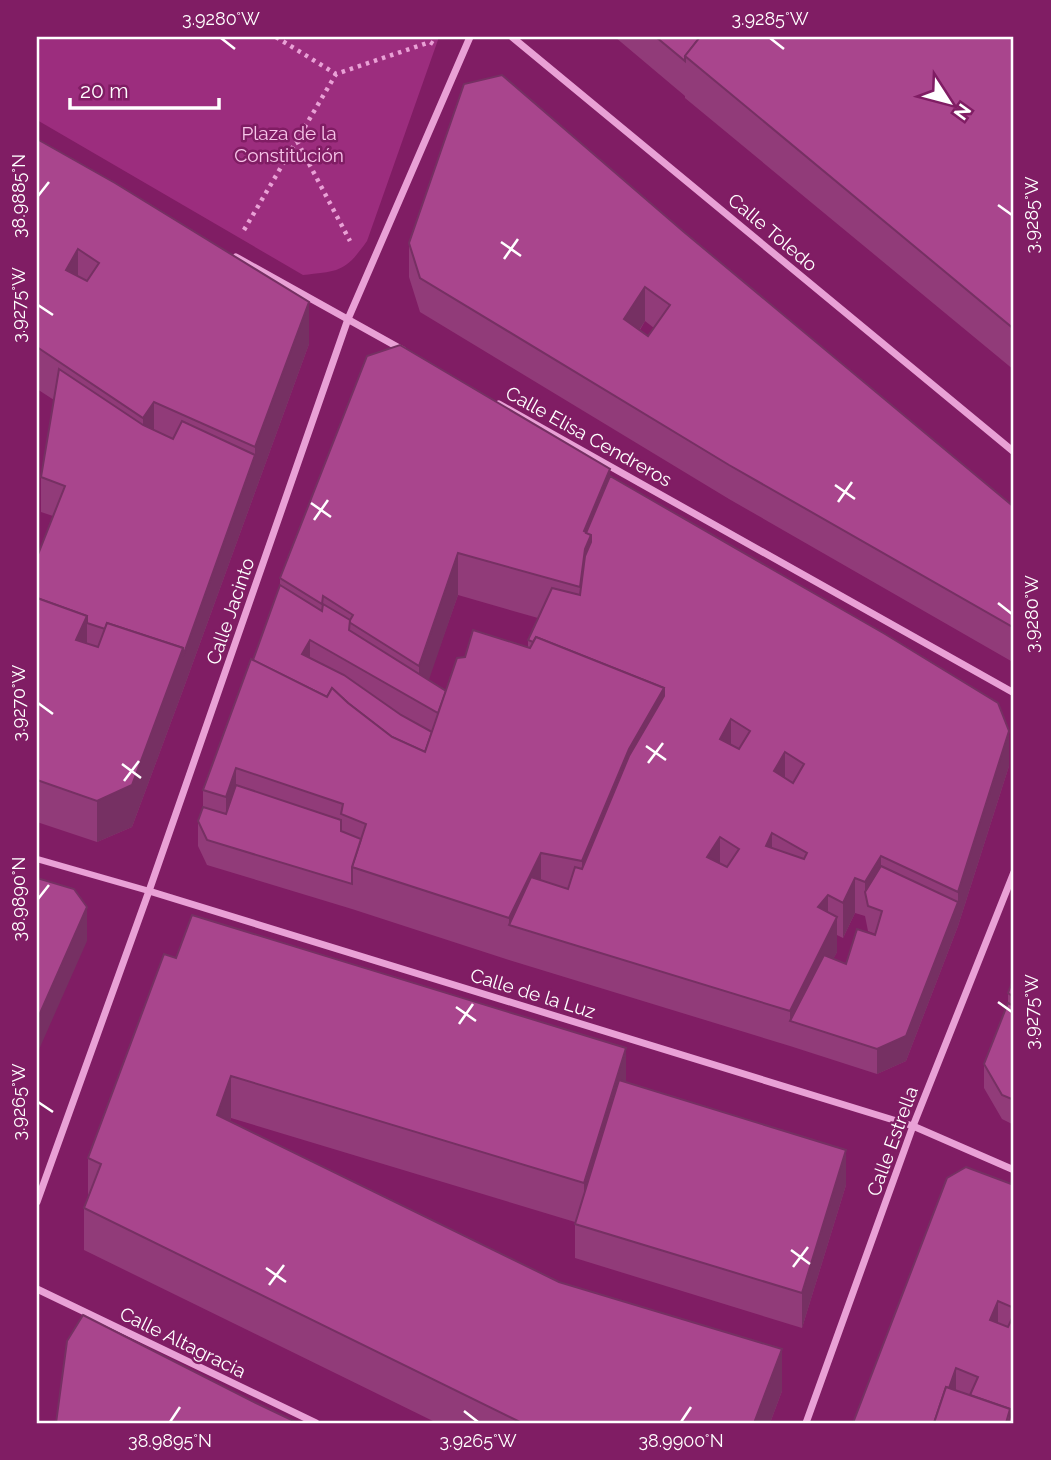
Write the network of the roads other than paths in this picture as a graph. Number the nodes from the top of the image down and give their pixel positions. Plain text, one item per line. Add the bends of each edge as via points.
1 (470, 37) edge
2 (512, 37) edge
3 (230, 254) edge
4 (348, 319) junction
5 (408, 353) edge
6 (493, 400) edge
7 (1014, 452) edge
8 (1014, 693) edge
9 (37, 859) edge
10 (1014, 872) edge
11 (149, 891) junction
12 (913, 1126) junction
13 (1014, 1170) edge
14 (37, 1202) edge
15 (37, 1289) edge
16 (316, 1423) edge
17 (806, 1423) edge

1 - 4 street, Calle Jacinto
2 - 7 street, Calle Toledo
3 - 4 street
4 - 5 street
4 - 11 street, Calle Jacinto
6 - 8 street, Calle Elisa Cendreros
9 - 11 street, Calle de la Luz
10 - 12 street, Calle Estrella
11 - 12 street, Calle de la Luz
11 - 14 street, Calle Jacinto
12 - 13 street, Calle de la Luz
12 - 17 street, Calle Estrella
15 - 16 street, Calle Altagracia

